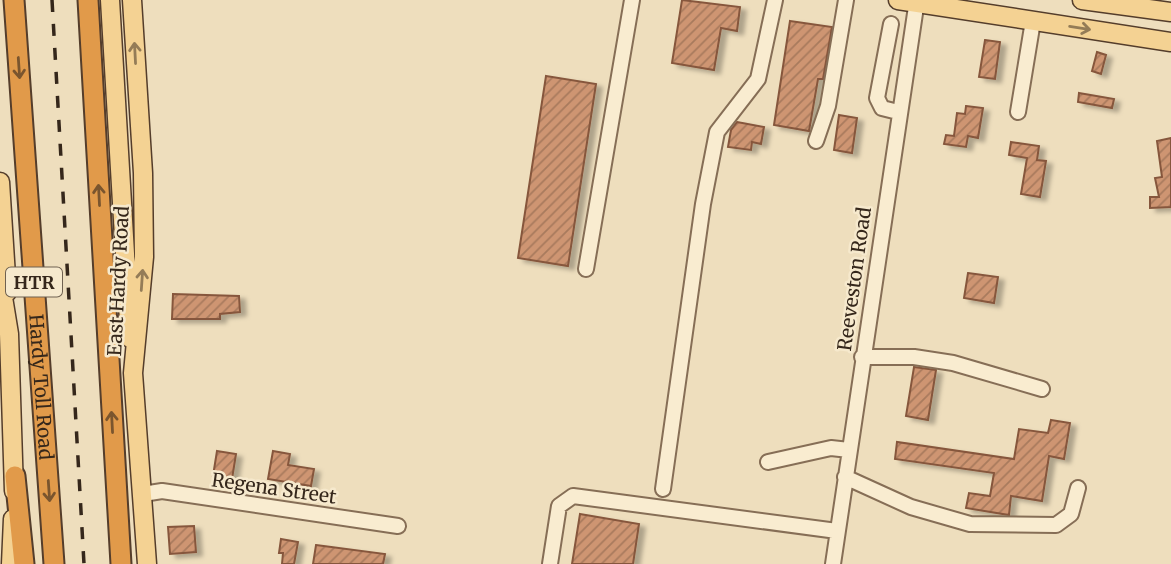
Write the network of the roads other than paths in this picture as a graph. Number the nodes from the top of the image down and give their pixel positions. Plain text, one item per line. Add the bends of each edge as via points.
1 (15, 0) edge
2 (88, 0) edge
3 (132, 0) edge
4 (632, 0) edge
5 (775, 0) edge
6 (846, 0) edge
7 (1082, 0) edge
8 (910, 1) edge
9 (111, 4) edge
10 (1166, 8) edge
11 (1033, 21) junction
12 (891, 24) dead end
13 (1164, 41) edge
14 (898, 112) junction
15 (1017, 112) dead end
16 (816, 141) dead end
17 (0, 183) edge
18 (586, 269) dead end
19 (0, 279) edge
20 (9, 334) junction
21 (862, 357) junction
22 (133, 373) junction
23 (1042, 389) dead end
24 (849, 450) junction
25 (768, 462) dead end
26 (15, 476) junction
27 (845, 477) junction
28 (1078, 488) dead end
29 (663, 489) dead end
30 (143, 494) junction
31 (398, 526) dead end
32 (837, 531) junction
33 (11, 564) edge
34 (24, 564) edge
35 (54, 564) edge
36 (121, 564) edge
37 (147, 564) edge
38 (550, 564) edge
39 (832, 564) edge

1 -> 35 highway, Hardy Toll Road / HTR
36 -> 2 highway
22 -> 3 main road, East Hardy Road via 144,257
4 - 18 street
5 - 29 street via 758,79 717,132
6 - 16 street via 828,106
7 - 10 main road
8 - 11 main road
8 - 14 street, Reeveston Road
9 - 22 main road
10 - 13 main road
11 -> 13 main road
11 - 15 street
12 - 14 street via 877,97 882,108
14 - 21 street, Reeveston Road
17 - 20 main road
19 - 20 main road
20 - 26 main road
21 - 23 street via 953,363
21 - 24 street, Reeveston Road
22 - 30 main road, East Hardy Road
24 - 25 street via 831,448
24 - 27 street, Reeveston Road
26 - 33 main road
26 - 34 highway
27 - 28 street via 911,507 970,524 1056,525 1071,514
27 - 32 street, Reeveston Road
30 - 31 street, Regena Street via 162,491
30 - 37 main road, East Hardy Road
32 - 38 street via 573,496 559,506
32 - 39 street, Reeveston Road

